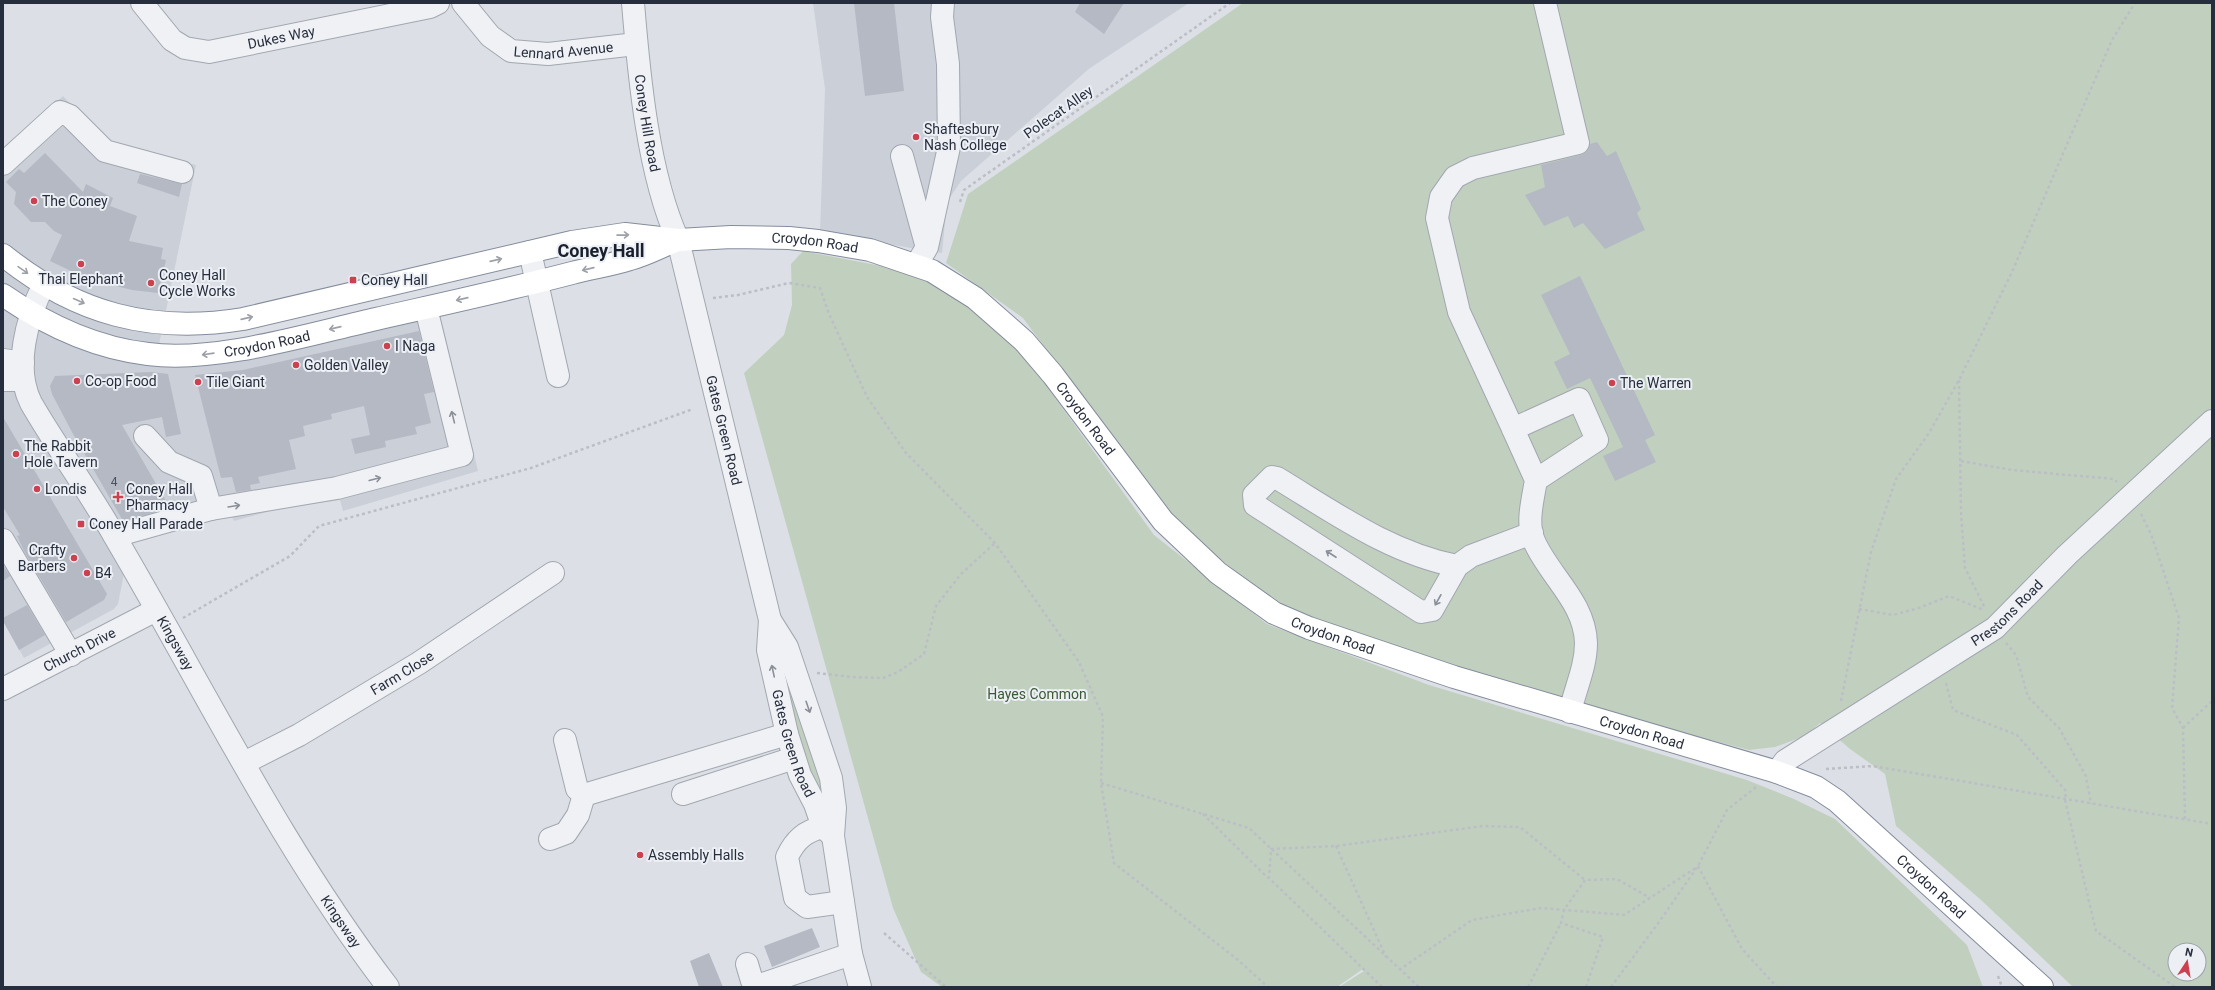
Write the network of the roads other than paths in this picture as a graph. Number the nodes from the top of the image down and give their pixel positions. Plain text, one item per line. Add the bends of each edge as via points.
1 (142, 3) edge
2 (438, 3) edge
3 (463, 3) edge
4 (633, 3) edge
5 (943, 3) edge
6 (1545, 3) edge
7 (636, 44) junction
8 (902, 156) dead end
9 (3, 164) edge
10 (182, 172) dead end
11 (678, 240) junction
12 (530, 252) junction
13 (3, 255) edge
14 (922, 255) junction
15 (538, 282) junction
16 (44, 284) junction
17 (3, 295) edge
18 (426, 308) junction
19 (32, 313) junction
20 (13, 371) edge
21 (558, 376) dead end
22 (2212, 421) edge
23 (1513, 430) junction
24 (145, 436) dead end
25 (1536, 480) junction
26 (211, 509) junction
27 (1532, 533) junction
28 (114, 536) junction
29 (3, 540) edge
30 (1457, 566) junction
31 (553, 573) dead end
32 (156, 610) junction
33 (770, 620) junction
34 (72, 655) junction
35 (3, 689) edge
36 (1570, 712) junction
37 (787, 734) junction
38 (565, 740) dead end
39 (794, 758) junction
40 (244, 763) junction
41 (1777, 772) junction
42 (683, 794) dead end
43 (584, 795) junction
44 (828, 831) junction
45 (550, 839) dead end
46 (843, 902) junction
47 (851, 954) junction
48 (747, 964) dead end
49 (388, 987) edge
50 (860, 987) edge
51 (2042, 987) edge

1 - 2 street, Dukes Way via 172,40 185,48 209,52 430,7
3 - 7 street, Lennard Avenue via 490,36 511,51 548,54
4 - 7 street, Coney Hill Road
5 - 14 street via 942,17 948,64 949,147
6 - 23 street via 1578,143 1473,168 1455,178 1441,197 1437,218 1459,312
7 - 11 street, Coney Hill Road via 650,143 666,212
8 - 14 street
9 - 10 street via 60,112 70,116 105,151
12 -> 11 highway, Croydon Road via 621,234
11 - 14 highway, Croydon Road via 731,237 818,241
11 -> 15 highway, Croydon Road via 630,259
11 - 33 street, Gates Green Road
12 - 15 street
16 -> 12 highway, Croydon Road via 111,314 155,323 200,325 243,319
13 -> 16 highway, Croydon Road
14 - 36 highway, Croydon Road via 1024,341 1054,375 1163,521 1212,568 1249,596 1274,613 1316,630 1403,661
15 -> 18 highway, Croydon Road
15 - 21 street
16 - 19 street, Kingsway
17 - 19 highway, Croydon Road
18 -> 19 highway, Croydon Road via 244,348 178,356 148,354 105,345
26 -> 18 street via 337,488 462,455
19 - 20 street, Kingsway
20 - 28 street, Kingsway
22 - 41 street, Prestons Road via 2067,555 1995,628 1785,762
23 - 25 street
23 - 25 street via 1579,399 1597,440
24 - 26 street via 169,462 202,476
25 - 27 street via 1530,515
26 - 28 street
27 - 30 street via 1471,556
27 - 36 street via 1533,540 1581,614 1586,643
28 - 32 street, Kingsway
29 - 34 street
30 -> 30 street via 1432,610 1421,612 1255,505 1254,495 1272,476 1278,478 1371,535 1417,555
31 - 40 street, Farm Close via 420,663 299,735
32 - 34 street, Church Drive
32 - 40 street, Kingsway
37 -> 33 street, Gates Green Road via 768,650
33 -> 44 street, Gates Green Road via 787,648 831,778 835,808
34 - 35 street, Church Drive
36 - 41 highway, Croydon Road
37 - 39 street, Gates Green Road
37 - 43 street
38 - 43 street via 577,789
39 - 42 street
39 - 44 street, Gates Green Road
40 - 49 street, Kingsway via 320,891 349,936
41 - 51 highway, Croydon Road via 1816,787 1837,801
43 - 45 street via 578,815 566,833
44 - 46 street, Gates Green Road
44 - 46 street via 814,829 798,838 787,857 795,898 807,906
46 - 47 street, Gates Green Road
47 - 48 street via 760,985 752,981
47 - 50 street, Gates Green Road

